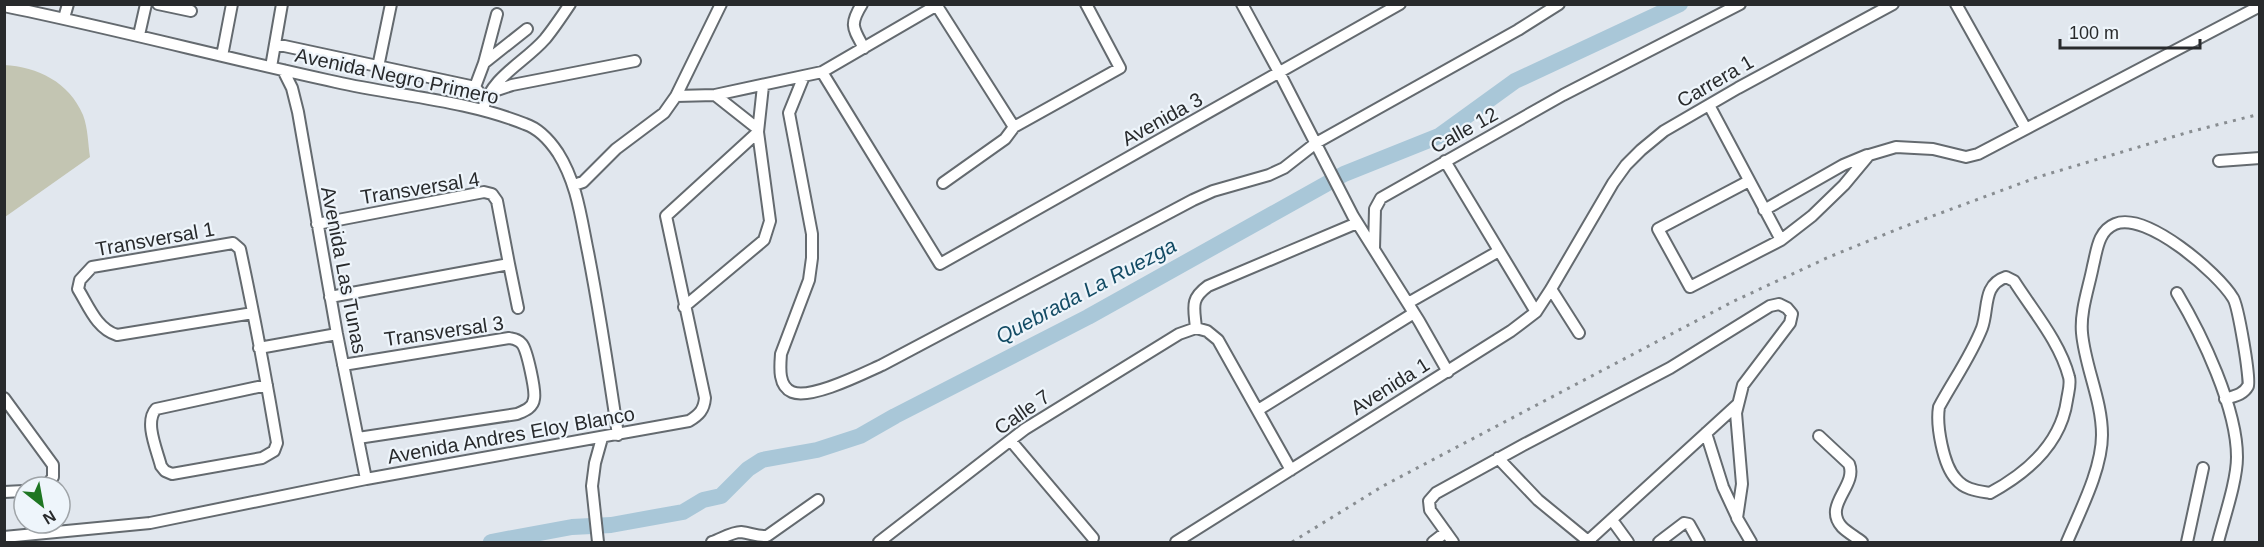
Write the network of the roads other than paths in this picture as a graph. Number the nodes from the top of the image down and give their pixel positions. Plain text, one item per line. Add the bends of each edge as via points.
1 (68, 4) edge
2 (146, 4) edge
3 (158, 4) edge
4 (232, 4) edge
5 (282, 4) edge
6 (391, 4) edge
7 (570, 4) edge
8 (721, 4) edge
9 (862, 4) edge
10 (1086, 4) edge
11 (1242, 4) edge
12 (1400, 4) edge
13 (1559, 4) edge
14 (1740, 4) edge
15 (1893, 4) edge
16 (1956, 4) edge
17 (938, 5) edge
18 (9, 6) edge
19 (2259, 6) edge
20 (192, 11) dead end
21 (496, 14) dead end
22 (64, 18) junction
23 (527, 29) dead end
24 (139, 35) junction
25 (275, 44) junction
26 (864, 48) junction
27 (222, 56) junction
28 (635, 61) dead end
29 (484, 63) junction
30 (271, 67) junction
31 (378, 67) junction
32 (283, 70) junction
33 (822, 72) junction
34 (1280, 74) junction
35 (804, 76) junction
36 (764, 86) junction
37 (475, 87) junction
38 (715, 95) junction
39 (676, 96) junction
40 (487, 100) junction
41 (1709, 105) junction
42 (1014, 127) junction
43 (2026, 129) junction
44 (758, 131) junction
45 (1316, 143) junction
46 (1869, 154) junction
47 (2259, 158) edge
48 (1445, 161) junction
49 (2219, 161) dead end
50 (1749, 181) junction
51 (944, 183) dead end
52 (574, 184) junction
53 (1764, 210) junction
54 (1355, 219) junction
55 (317, 224) junction
56 (1588, 225) joint
57 (1781, 240) junction
58 (1374, 249) junction
59 (1499, 251) junction
60 (509, 264) junction
61 (1551, 290) junction
62 (2177, 293) dead end
63 (330, 297) junction
64 (1408, 303) junction
65 (684, 307) junction
66 (518, 308) dead end
67 (1536, 312) junction
68 (253, 313) junction
69 (1414, 314) junction
70 (1196, 328) junction
71 (1579, 333) dead end
72 (336, 334) junction
73 (259, 348) junction
74 (343, 364) junction
75 (1448, 372) junction
76 (2091, 378) junction
77 (2070, 380) junction
78 (267, 386) junction
79 (4, 398) edge
80 (2225, 399) junction
81 (1738, 404) junction
82 (1258, 410) junction
83 (1706, 433) junction
84 (618, 435) junction
85 (1819, 436) dead end
86 (358, 438) junction
87 (602, 438) junction
88 (1011, 441) junction
89 (1498, 458) junction
90 (2203, 468) dead end
91 (1292, 470) junction
92 (53, 475) edge
93 (366, 479) junction
94 (818, 500) dead end
95 (1737, 518) junction
96 (1612, 520) junction
97 (1446, 532) junction
98 (4, 537) edge
99 (1093, 538) dead end
100 (1589, 542) edge
101 (598, 543) edge
102 (712, 543) edge
103 (879, 543) edge
104 (1176, 543) edge
105 (1432, 543) edge
106 (1453, 543) edge
107 (1628, 543) edge
108 (1659, 543) edge
109 (1699, 543) edge
110 (1750, 543) edge
111 (1862, 543) edge
112 (2067, 543) edge
113 (2187, 543) edge
114 (2218, 543) edge

1 - 22 street
2 - 24 street
3 - 20 street
4 - 27 street
5 - 25 street
6 - 31 street
7 - 40 street via 544,40 505,73
8 - 39 street
9 - 26 street via 852,24
10 - 42 street via 1120,68
11 - 34 street
12 - 34 street, Avenida 3
13 - 45 street
14 - 48 street, Calle 12
15 - 41 street, Carrera 1
16 - 43 street
17 - 26 street
17 - 42 street
18 - 22 street, Avenida Negro Primero
19 - 43 street
21 - 29 street
22 - 24 street, Avenida Negro Primero
23 - 29 street
24 - 27 street, Avenida Negro Primero
25 - 30 street
25 - 31 street
26 - 33 street
27 - 30 street, Avenida Negro Primero
28 - 40 street via 512,85
29 - 37 street
30 - 32 street, Avenida Negro Primero
31 - 37 street
32 - 40 street, Avenida Negro Primero via 373,90
32 - 55 street, Avenida Las Tunas via 298,112
33 - 34 street, Avenida 3 via 940,264
33 - 35 street
34 - 45 street
35 - 36 street
35 - 45 street via 789,113 812,234 812,258 809,280 780,366 784,384 790,392 800,394 882,365 1193,200 1284,168
36 - 38 street
36 - 44 street
37 - 40 street
38 - 39 street
38 - 44 street
39 - 52 street via 664,113 615,149 583,182
40 - 52 street, Avenida Negro Primero via 542,132
41 - 50 street
41 - 56 street, Carrera 1 via 1664,131 1641,150 1626,165
42 - 51 street via 1005,139
43 - 46 street via 1966,157 1933,149 1896,147
44 - 65 street via 770,221 764,240
44 - 65 street, Avenida Andres Eloy Blanco via 666,216
45 - 54 street
46 - 53 street
46 - 57 street via 1828,201
47 - 49 street
48 - 58 street, Calle 12 via 1382,198 1375,209
48 - 59 street
50 - 53 street
50 - 57 street via 1658,230 1690,287
52 - 84 street, Avenida Negro Primero via 603,331
53 - 57 street
54 - 58 street
54 - 70 street via 1208,286 1194,302
55 - 60 street, Transversal 4 via 484,192 496,201
55 - 63 street, Avenida Las Tunas
56 - 61 street, Avenida 1
58 - 64 street
59 - 64 street
59 - 67 street
60 - 63 street
60 - 66 street, Transversal 4
61 - 67 street, Avenida 1
61 - 71 street
62 - 80 street via 2208,351
63 - 72 street, Avenida Las Tunas
64 - 69 street
65 - 84 street, Avenida Andres Eloy Blanco via 704,406 689,421
67 - 75 street, Avenida 1
68 - 68 street, Transversal 1 via 240,249 233,243 92,267 85,272 78,289 101,326 117,336
68 - 73 street, Transversal 1
69 - 75 street
69 - 82 street
70 - 82 street via 1218,340
70 - 88 street, Calle 7 via 1122,368
72 - 73 street
72 - 74 street, Avenida Las Tunas
73 - 78 street, Transversal 1
74 - 86 street, Avenida Las Tunas
74 - 86 street, Transversal 3 via 509,338 523,344 526,352 534,398 525,411
75 - 91 street, Avenida 1
76 - 77 street
76 - 80 street via 2082,321 2098,241 2106,229 2129,222 2184,248 2233,297 2250,381 2240,395
76 - 112 street via 2100,409 2102,436 2097,465
77 - 77 street via 2066,409 2052,441 2031,466 1990,494 1972,490 1956,480 1939,430 1939,407 1982,327 1989,290 1998,279 2014,281 2058,350
78 - 78 street, Transversal 1 via 277,443 269,455 172,474 161,466 150,422 156,409
79 - 92 street via 53,465
80 - 114 street via 2236,437 2237,459
81 - 83 street
81 - 89 street via 1743,385 1790,323 1792,314 1779,304 1670,368
81 - 95 street via 1742,484
82 - 91 street
83 - 95 street
83 - 96 street
84 - 87 street, Avenida Andres Eloy Blanco
85 - 111 street via 1849,464 1850,476 1836,515 1843,528
86 - 93 street, Avenida Las Tunas
87 - 93 street, Avenida Andres Eloy Blanco
87 - 101 street via 593,473
88 - 99 street
88 - 103 street, Calle 7
89 - 97 street via 1436,493 1429,501 1430,510
89 - 100 street via 1538,500
90 - 113 street
91 - 104 street, Avenida 1
93 - 98 street, Avenida Andres Eloy Blanco via 150,523
94 - 102 street via 767,536 736,532
95 - 110 street
96 - 100 street
96 - 107 street
97 - 105 street
97 - 106 street
108 - 109 street via 1684,523 1693,527

